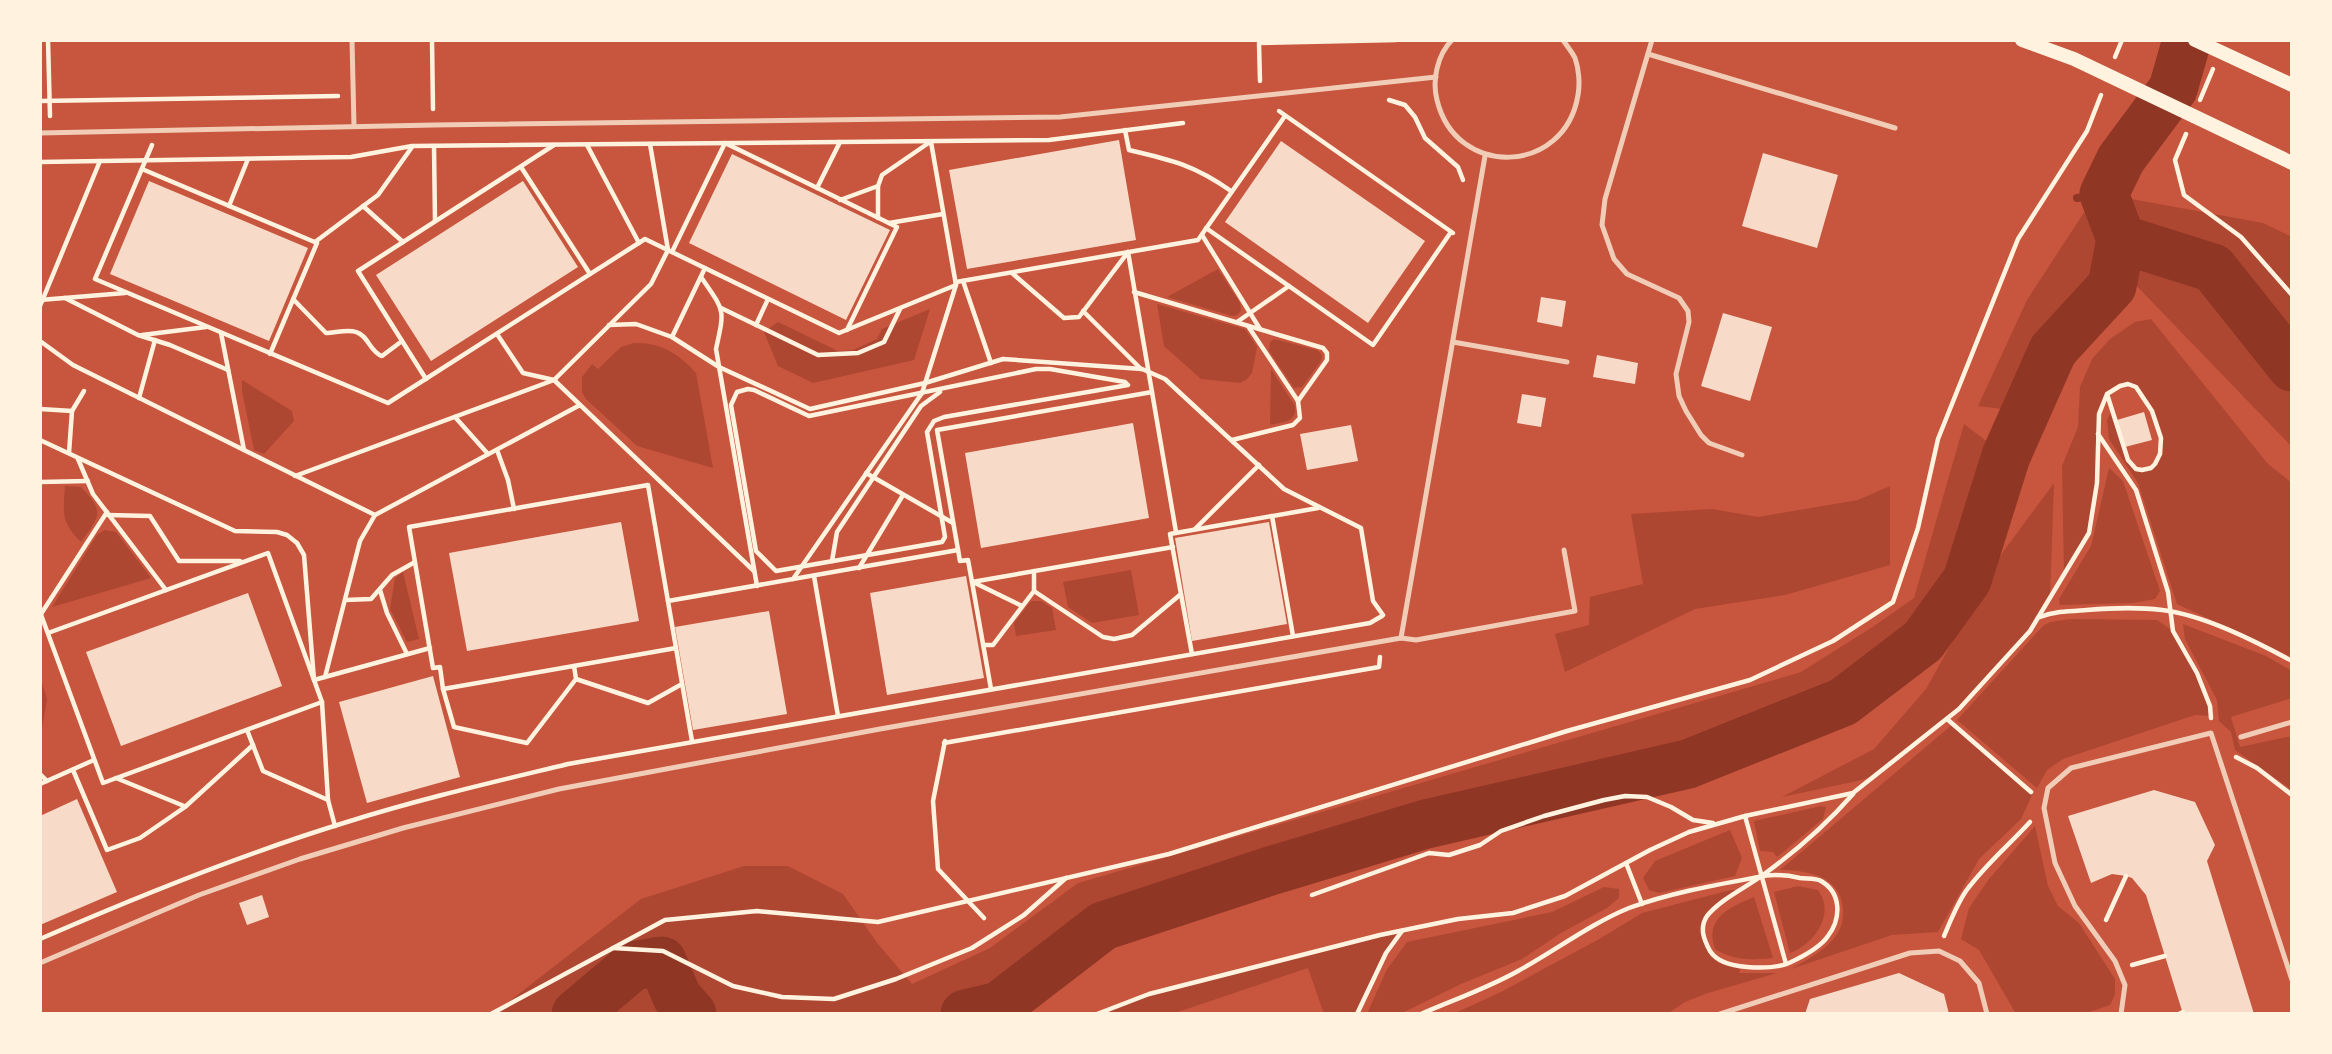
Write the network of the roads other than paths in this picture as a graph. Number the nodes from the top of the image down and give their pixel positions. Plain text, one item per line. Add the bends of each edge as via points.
1 (352, 40) edge
2 (1452, 40) edge
3 (1563, 40) edge
4 (1652, 40) edge
5 (2022, 40) edge
6 (2195, 40) edge
7 (1648, 54) junction
8 (1436, 77) junction
9 (2292, 85) edge
10 (354, 126) junction
11 (1895, 128) dead end
12 (40, 133) edge
13 (1485, 156) junction
14 (2292, 163) edge
15 (1453, 342) junction
16 (1567, 362) dead end
17 (1742, 456) dead end
18 (1564, 550) dead end
19 (1401, 638) junction
20 (2292, 722) edge
21 (2241, 737) dead end
22 (40, 963) edge
23 (2292, 980) edge
24 (1720, 1014) edge
25 (1987, 1014) edge
26 (2121, 1014) edge

1 - 10 lane
2 - 8 lane
3 - 13 lane via 1575,59 1580,84 1576,110 1563,132 1544,149 1520,158
4 - 7 lane
5 - 14 main road via 2074,59
6 - 9 main road
7 - 11 lane
7 - 17 lane via 1605,199 1602,225 1606,243 1627,274 1679,298 1688,311 1675,374 1679,396 1709,443
8 - 10 lane via 1060,117
8 - 13 lane via 1440,114 1453,134
10 - 12 lane
13 - 15 lane
15 - 16 lane
15 - 19 lane
18 - 19 lane via 1575,611 1416,640
19 - 22 lane via 559,789 300,859 200,895
20 - 21 lane
23 - 26 lane via 2211,733 2071,768 2048,788 2044,808 2055,863 2075,906 2115,961 2125,985
24 - 25 lane via 1910,953 1939,951 1961,961 1979,983

